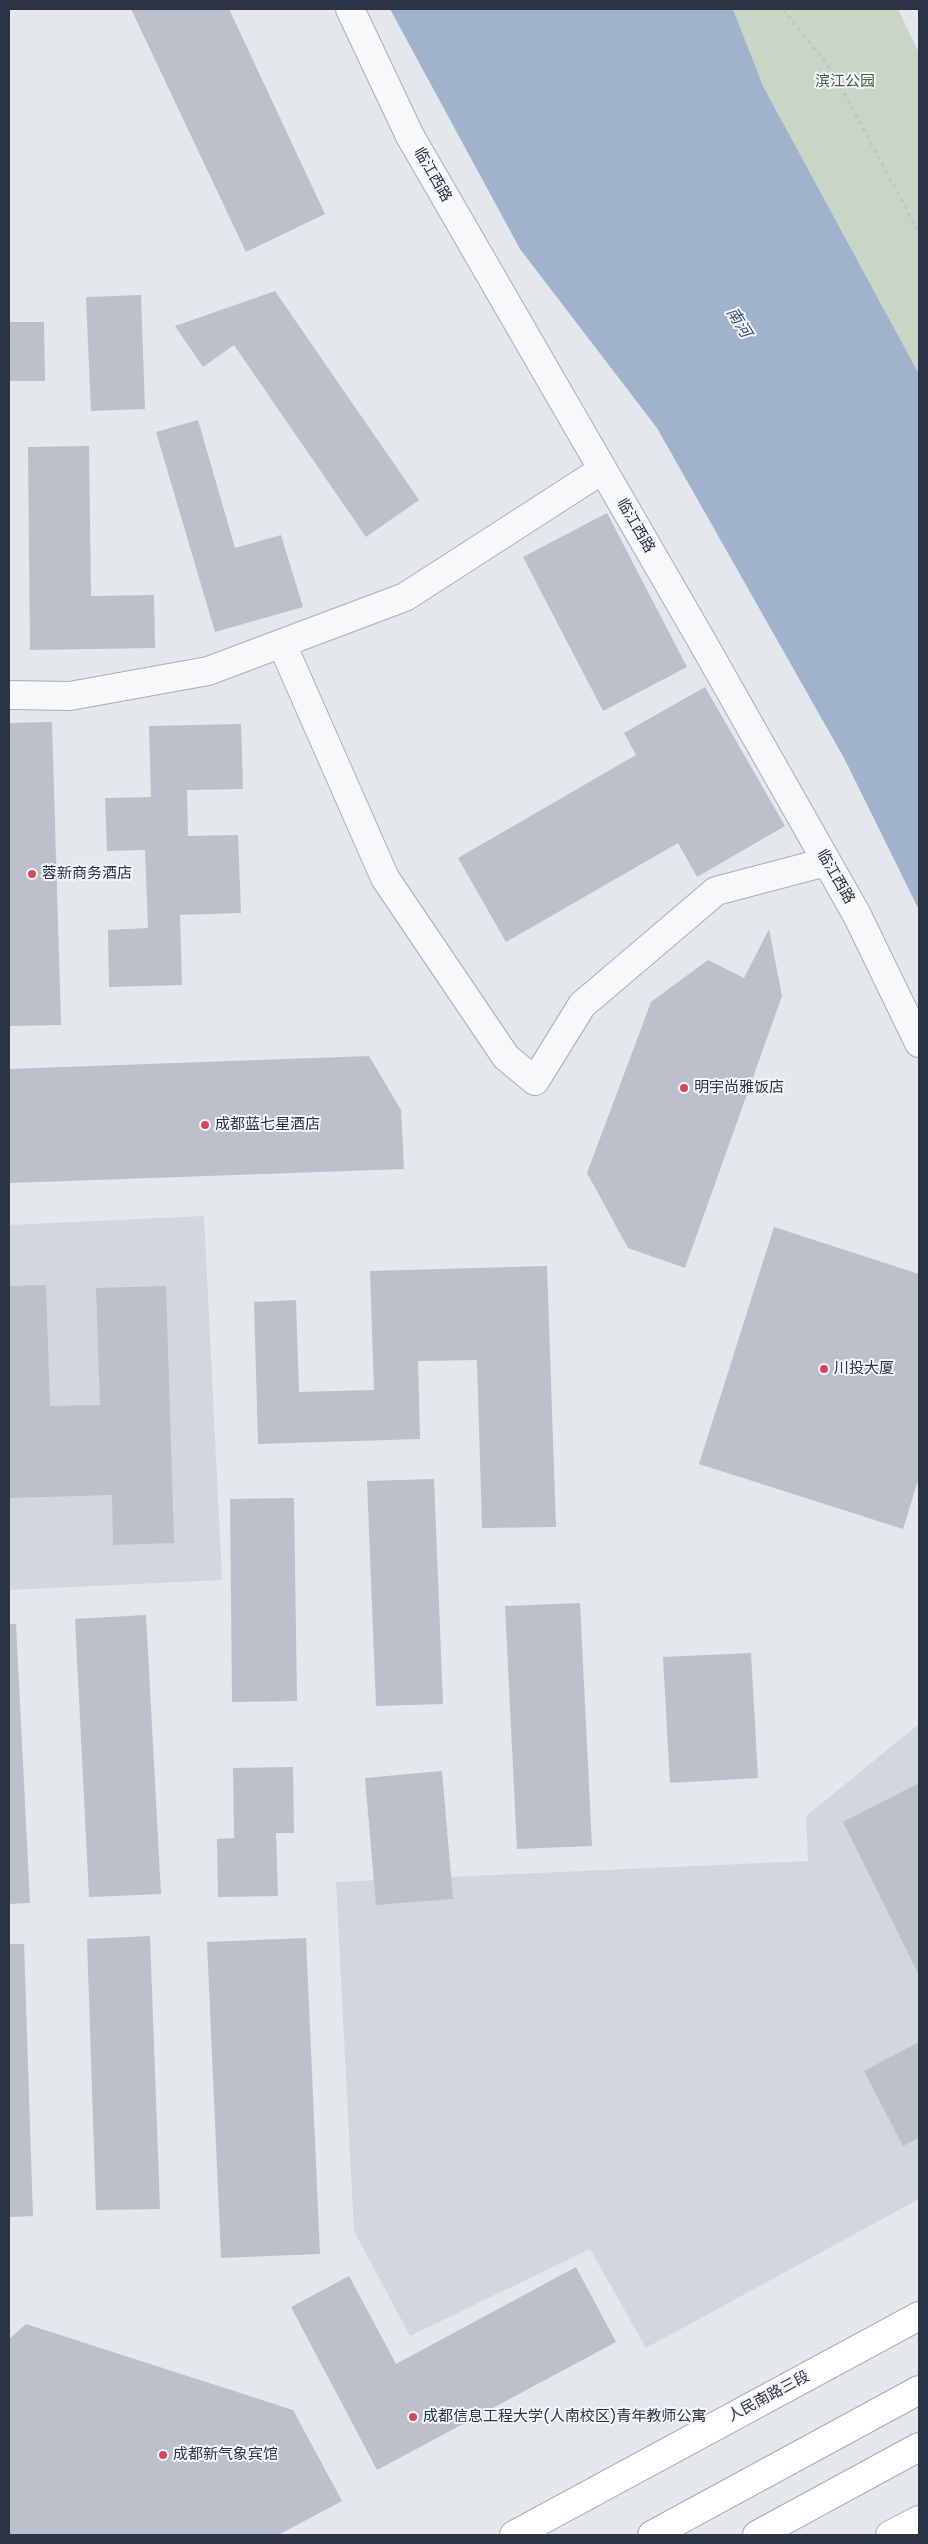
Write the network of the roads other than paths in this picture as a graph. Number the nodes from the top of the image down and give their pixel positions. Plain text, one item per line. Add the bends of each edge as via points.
1 (350, 9) edge
2 (602, 470) junction
3 (282, 644) junction
4 (9, 695) edge
5 (826, 862) junction
6 (919, 1043) edge
7 (919, 2316) edge
8 (919, 2390) edge
9 (919, 2447) edge
10 (919, 2520) edge
11 (514, 2535) edge
12 (652, 2535) edge
13 (757, 2535) edge
14 (890, 2535) edge

1 - 2 street, 临江西路 via 410,136
2 - 3 street via 405,597
2 - 5 street, 临江西路
3 - 4 street via 208,671 70,696
3 - 5 street via 385,878 506,1058 535,1081 582,1005 716,891
5 - 6 street, 临江西路 via 857,915
7 - 11 street, 人民南路三段
8 - 12 street
9 - 13 street
10 - 14 street

